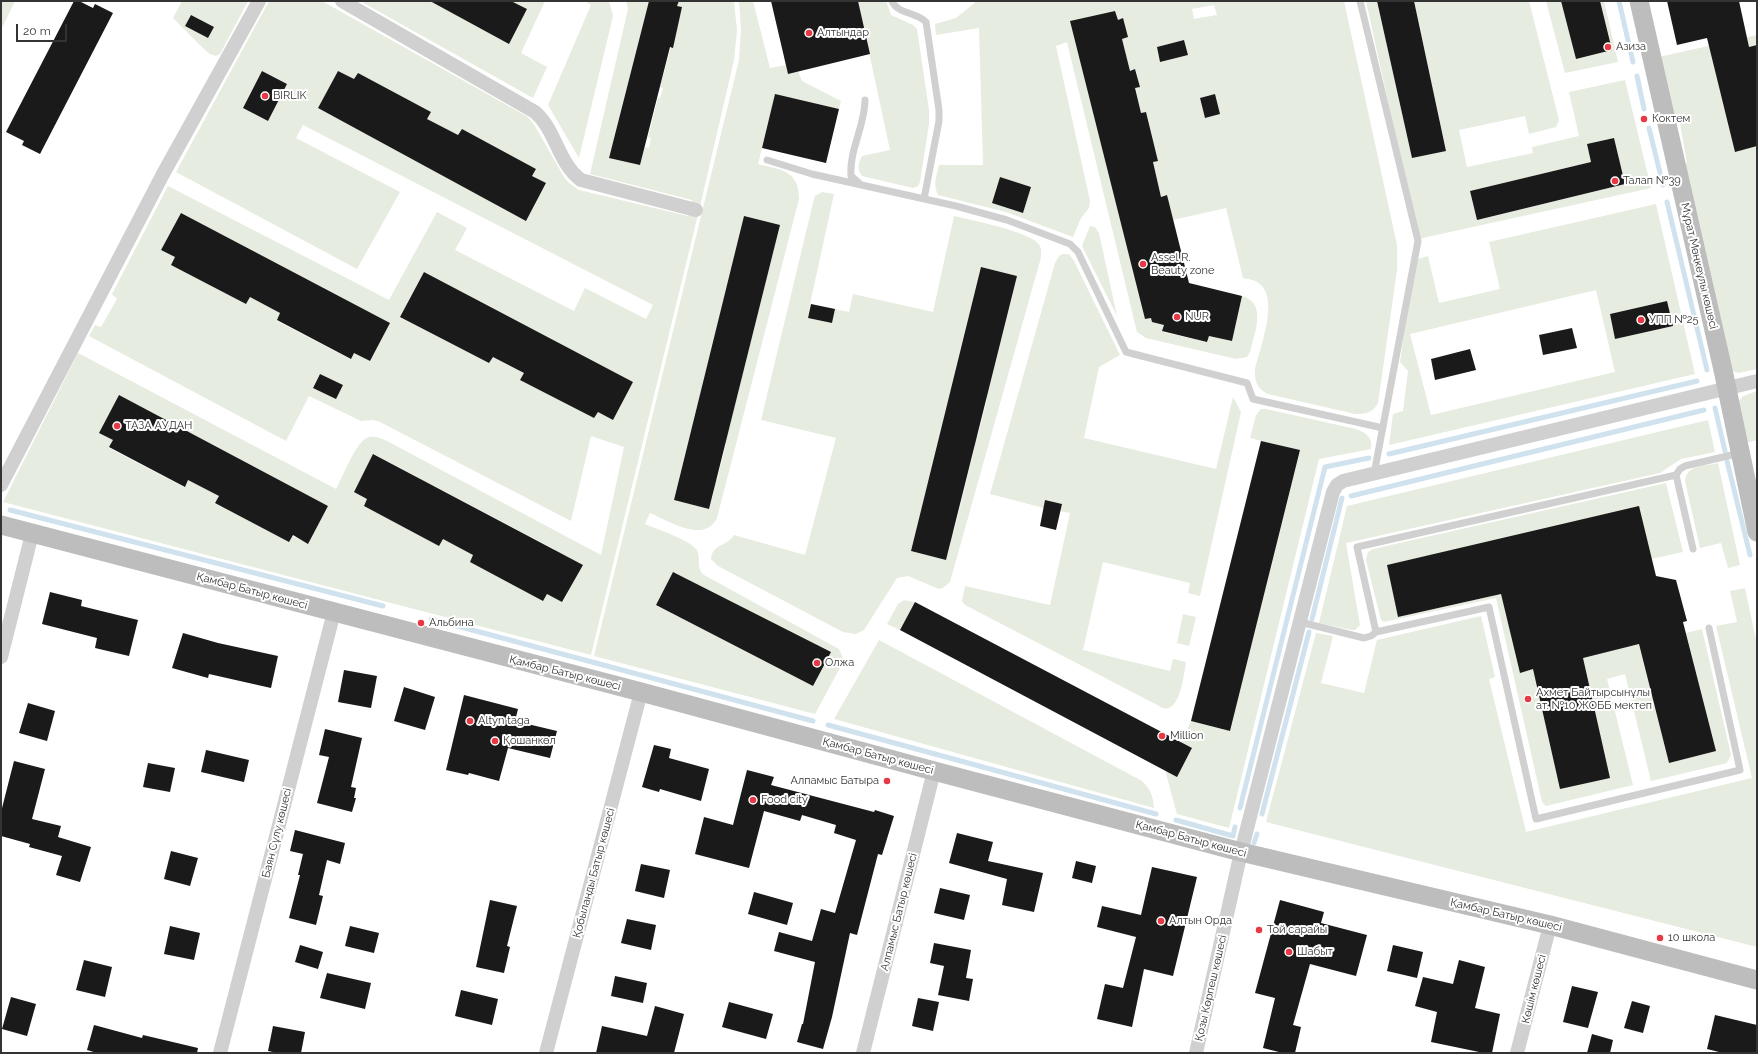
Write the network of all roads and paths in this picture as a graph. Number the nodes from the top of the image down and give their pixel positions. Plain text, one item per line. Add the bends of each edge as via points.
1 (259, 1) edge
2 (342, 1) edge
3 (892, 1) edge
4 (1360, 1) edge
5 (1639, 1) edge
6 (865, 100) dead end
7 (767, 160) dead end
8 (860, 185) junction
9 (924, 199) junction
10 (696, 210) dead end
11 (1757, 381) edge
12 (1727, 388) junction
13 (1383, 428) junction
14 (1740, 452) junction
15 (1374, 474) junction
16 (1676, 475) junction
17 (1, 485) edge
18 (1, 525) edge
19 (1757, 532) edge
20 (32, 534) junction
21 (1693, 549) dead end
22 (334, 612) junction
23 (1300, 622) junction
24 (1709, 628) dead end
25 (1376, 632) junction
26 (1, 657) edge
27 (641, 692) junction
28 (934, 772) junction
29 (1241, 852) junction
30 (1550, 925) junction
31 (1757, 980) edge
32 (220, 1053) edge
33 (546, 1053) edge
34 (863, 1053) edge
35 (1196, 1053) edge
36 (1517, 1053) edge

1 - 17 street via 164,174
2 - 10 street via 535,112 544,122 573,174 581,180
3 - 9 lane via 899,10 917,15 926,22 939,121
4 - 13 lane via 1418,241
5 - 12 main road, Мұрат Мөңкеұлы көшесі
6 - 8 lane via 851,162 851,176
7 - 8 lane
8 - 9 lane
9 - 13 lane via 1007,220 1070,244 1078,252 1126,352 1247,383 1253,399
11 - 12 street, Қозы Көрпеш көшесі
12 - 14 main road, Мұрат Мөңкеұлы көшесі
12 - 15 street, Қозы Көрпеш көшесі
13 - 15 lane
14 - 16 lane via 1685,466 1680,468
14 - 19 main road, Мұрат Мөңкеұлы көшесі
15 - 23 street, Қозы Көрпеш көшесі via 1343,481 1333,492
16 - 21 lane
16 - 25 lane via 1357,547
18 - 20 main road, Қамбар Батыр көшесі
20 - 22 main road, Қамбар Батыр көшесі
20 - 26 street
22 - 27 main road, Қамбар Батыр көшесі
22 - 32 street, Баян Сұлу көшесі
23 - 25 lane via 1364,638
23 - 29 street, Қозы Көрпеш көшесі
24 - 25 lane via 1740,770 1536,819 1489,607
27 - 28 main road, Қамбар Батыр көшесі
27 - 33 street, Қобыланды Батыр көшесі
28 - 29 main road, Қамбар Батыр көшесі
28 - 34 street, Алпамыс Батыр көшесі
29 - 30 main road, Қамбар Батыр көшесі
29 - 35 street, Қозы Көрпеш көшесі
30 - 31 main road, Қамбар Батыр көшесі
30 - 36 street, Көшім көшесі

